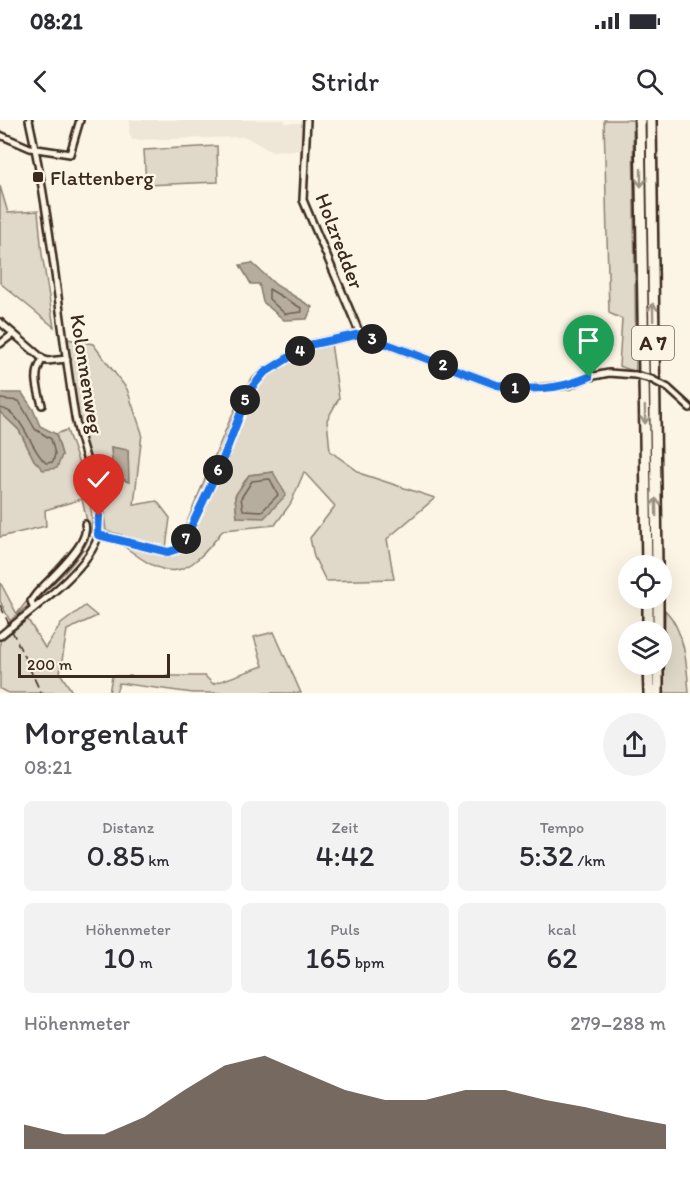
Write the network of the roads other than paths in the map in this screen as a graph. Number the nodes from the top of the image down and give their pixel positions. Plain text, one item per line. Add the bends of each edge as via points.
1 (29, 120) edge
2 (80, 120) edge
3 (307, 120) edge
4 (640, 120) edge
5 (651, 120) edge
6 (0, 135) edge
7 (35, 149) junction
8 (0, 322) edge
9 (13, 334) junction
10 (360, 334) junction
11 (0, 345) edge
12 (42, 359) junction
13 (67, 359) junction
14 (42, 405) dead end
15 (690, 408) edge
16 (85, 524) dead end
17 (98, 535) junction
18 (647, 555) edge
19 (657, 555) edge
20 (33, 607) junction
21 (0, 636) edge
22 (648, 675) edge
23 (658, 675) edge
24 (649, 693) edge
25 (658, 693) edge

1 - 7 street, Kolonnenweg
2 - 7 street via 70,154
3 - 10 street, Holzredder via 303,200
4 -> 18 highway, A 7
19 -> 5 highway, A 7
6 - 7 street
7 - 13 street, Kolonnenweg
8 - 9 street
9 - 11 street
9 - 12 street
10 - 15 street, bridge via 497,385 528,389 561,387 609,373 635,375 668,388
10 - 17 street via 309,345 255,382 181,548 168,552
12 - 13 street
12 - 14 street via 36,380
13 - 17 street, Kolonnenweg via 79,439 97,500
16 - 20 street via 86,533 78,547 36,594 31,602
17 - 20 street via 81,565
20 - 21 street
22 - 24 highway
23 - 25 highway

